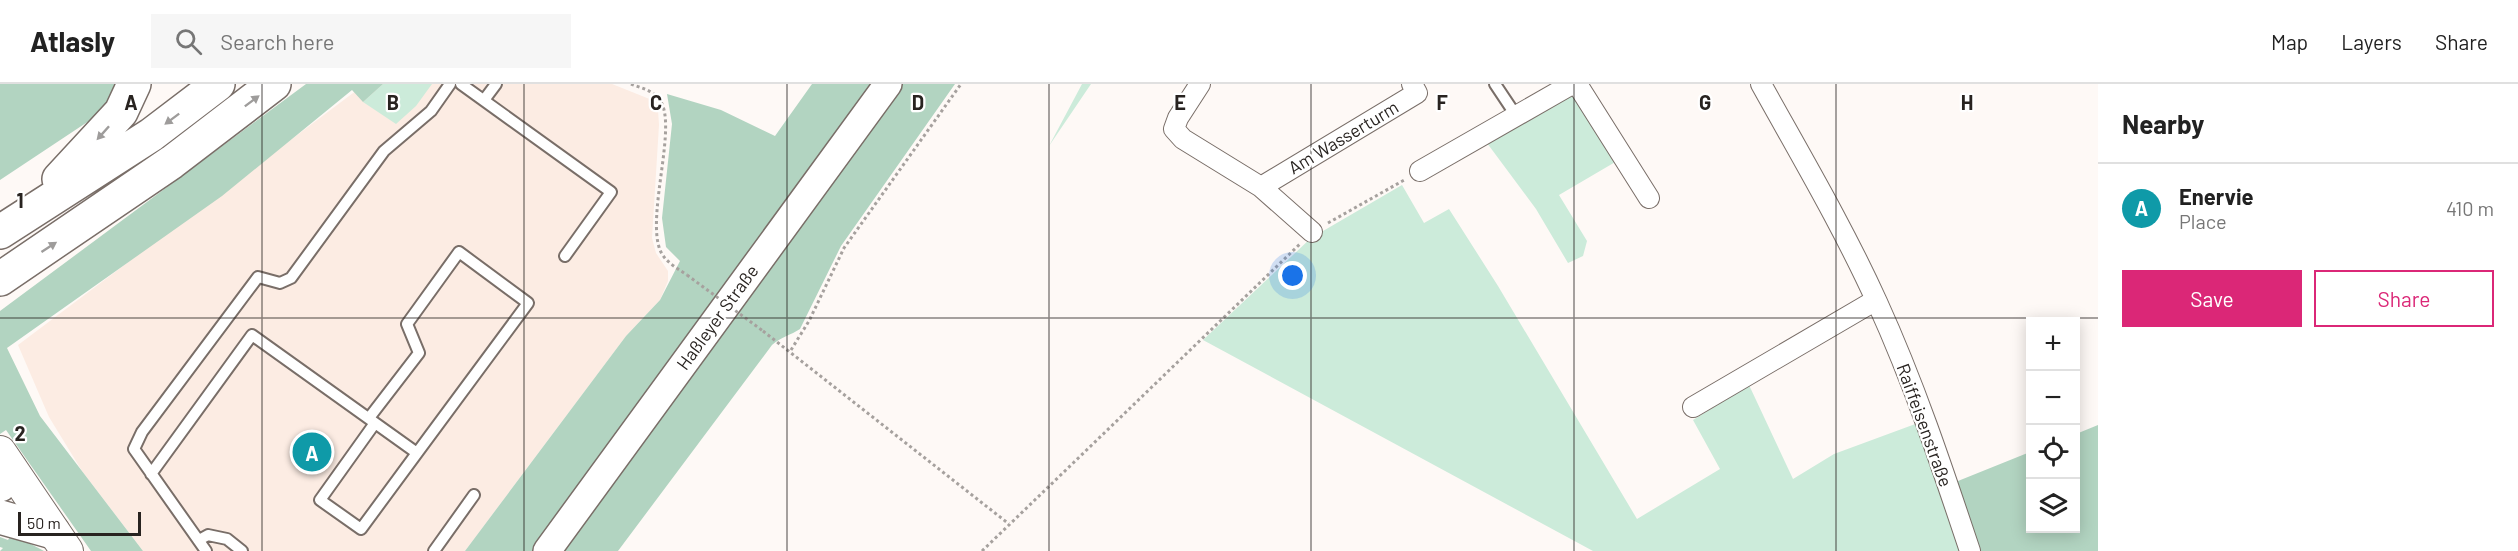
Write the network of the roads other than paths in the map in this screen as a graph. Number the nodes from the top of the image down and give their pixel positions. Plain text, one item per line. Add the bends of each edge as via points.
1 (134, 84) edge
2 (218, 84) edge
3 (274, 84) edge
4 (450, 84) edge
5 (461, 84) edge
6 (496, 84) edge
7 (888, 84) edge
8 (1200, 84) edge
9 (1412, 84) edge
10 (1495, 84) edge
11 (1572, 84) edge
12 (1577, 84) edge
13 (1761, 84) edge
14 (484, 100) junction
15 (1515, 114) junction
16 (1420, 171) road end
17 (1261, 187) junction
18 (1649, 198) dead end
19 (8, 228) edge
20 (1312, 232) road end
21 (565, 256) dead end
22 (0, 279) edge
23 (1876, 300) junction
24 (1693, 407) dead end
25 (372, 420) junction
26 (417, 453) junction
27 (3, 469) edge
28 (151, 474) junction
29 (474, 495) dead end
30 (0, 517) edge
31 (199, 540) junction
32 (60, 542) edge
33 (206, 551) edge
34 (242, 551) edge
35 (434, 551) edge
36 (547, 551) edge
37 (1970, 551) edge

1 -> 19 highway via 121,112
2 -> 19 highway via 151,135
22 -> 3 highway via 172,162
4 - 28 lane via 431,111 384,151 291,278 279,283 258,277 142,432 134,449
5 - 14 lane
6 - 14 lane
7 - 36 main road, Haßleyer Straße
8 - 17 street via 1174,129 1182,139
9 - 17 street, Am Wasserturm via 1417,93
10 - 15 lane
11 - 15 street
12 - 18 street
13 - 23 street, Raiffeisenstraße
14 - 21 lane via 611,192
15 - 16 street
17 - 20 street
23 - 24 street
23 - 37 street, Raiffeisenstraße via 1930,432
25 - 26 lane
25 - 26 lane via 320,500 361,529
25 - 26 lane via 419,353 407,324 459,252 528,303
25 - 28 lane via 252,335
27 - 32 main road
28 - 31 lane
29 - 35 lane
30 - 32 highway
31 - 33 lane
31 - 34 lane via 207,535 227,538

